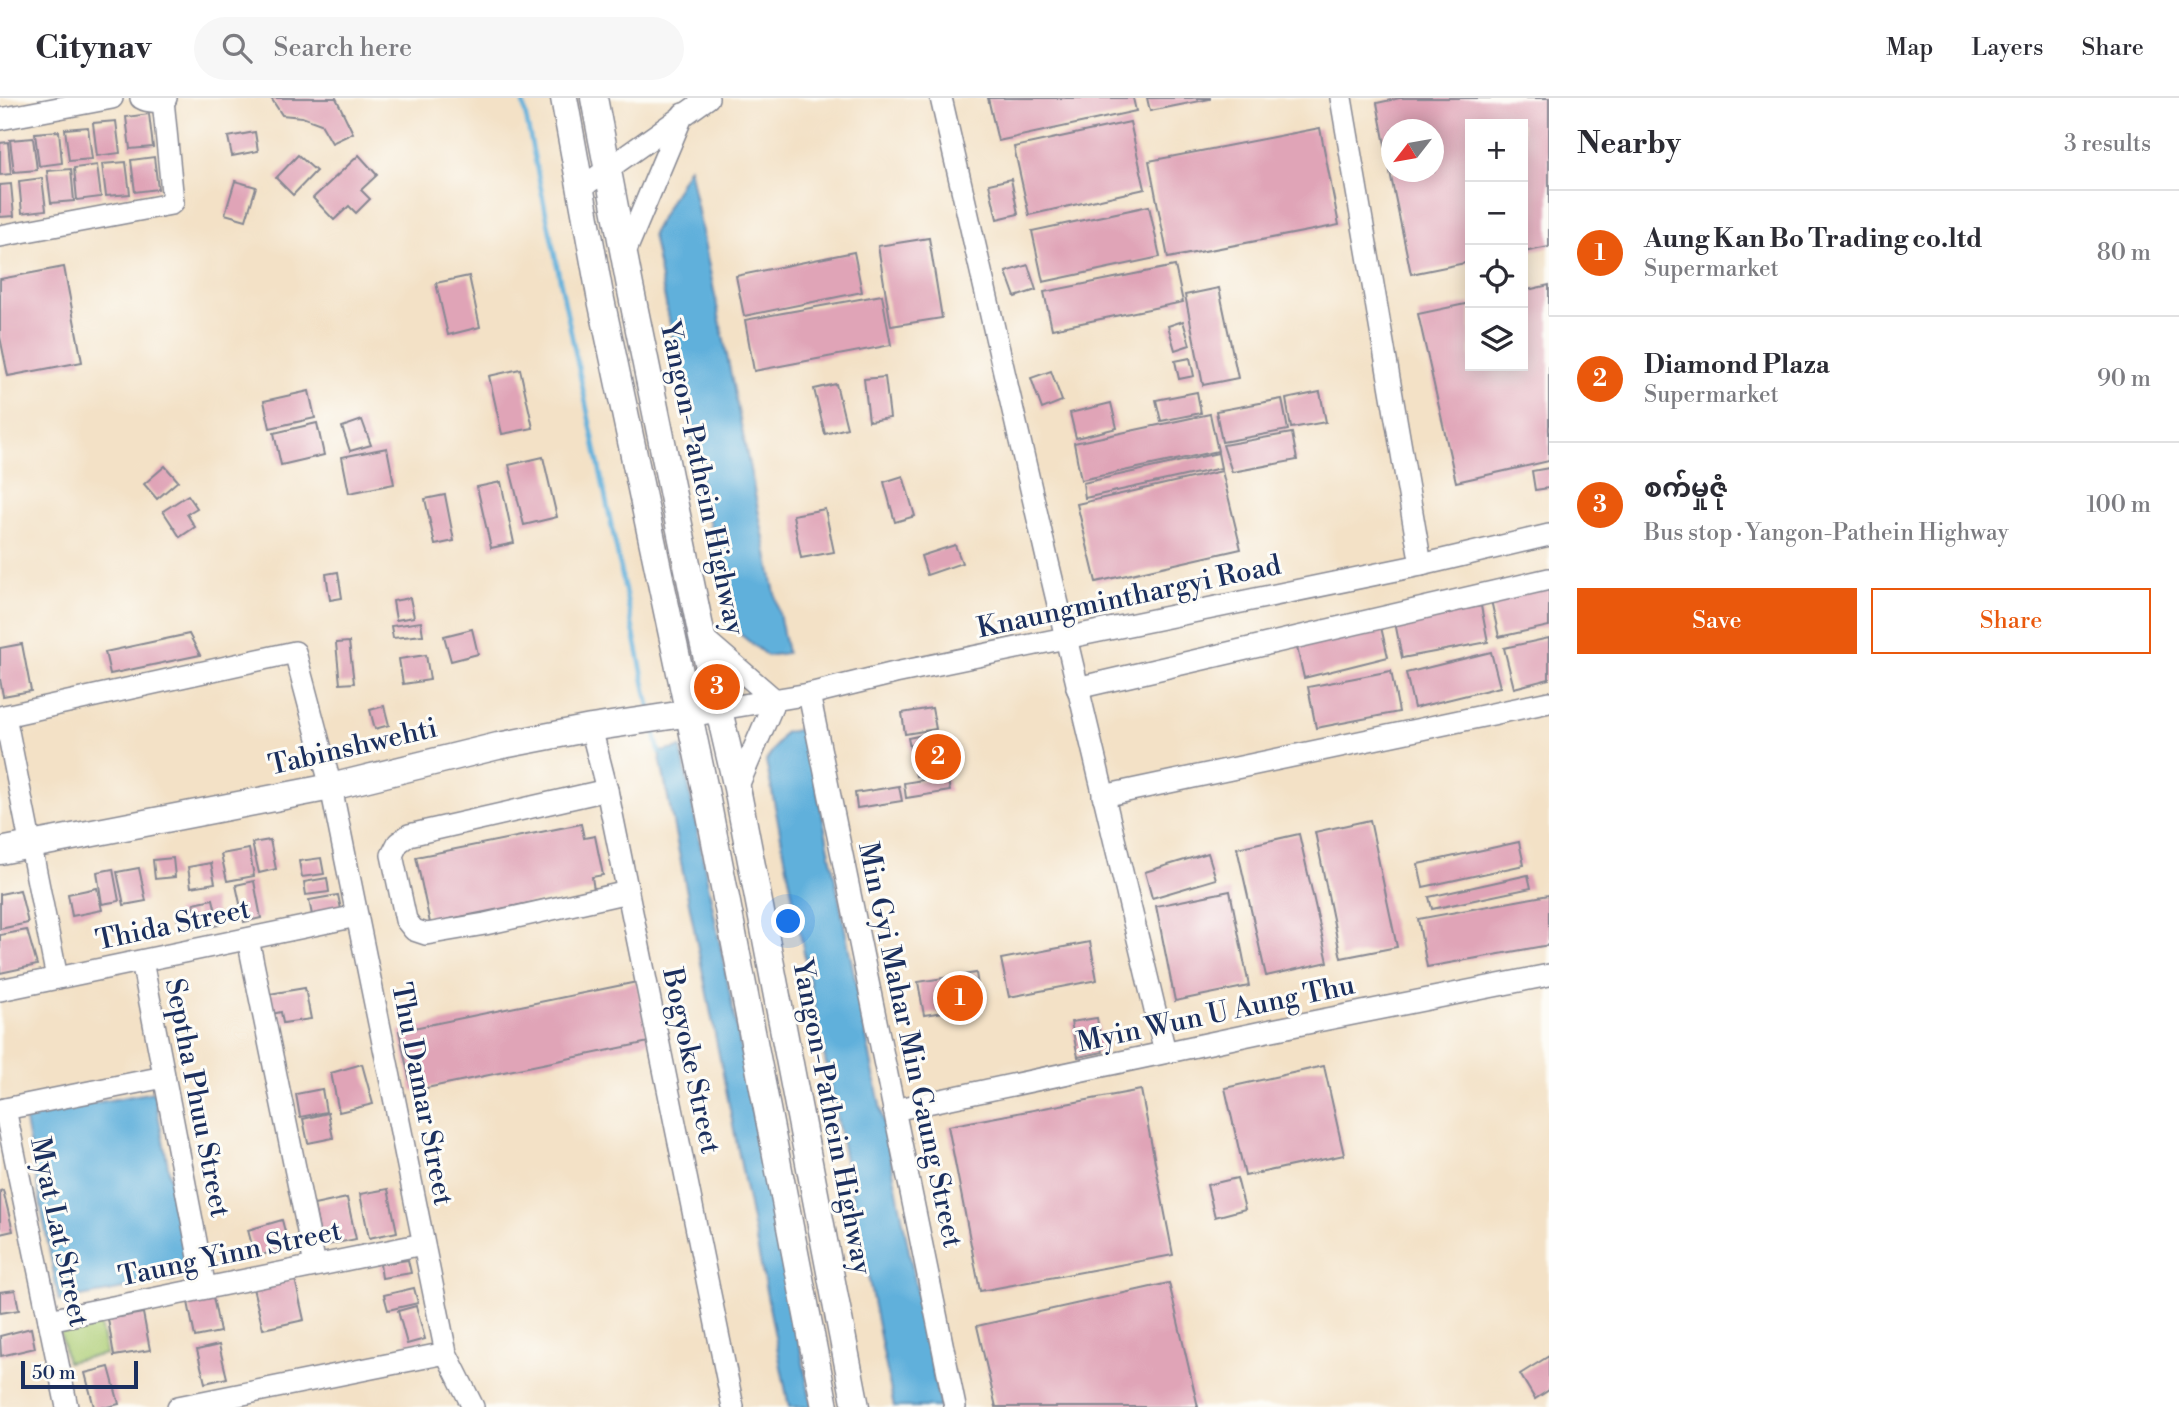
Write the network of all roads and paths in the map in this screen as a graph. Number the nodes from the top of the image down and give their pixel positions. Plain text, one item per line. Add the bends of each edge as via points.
1 (112, 98) edge
2 (141, 98) edge
3 (564, 98) edge
4 (594, 98) edge
5 (708, 98) edge
6 (941, 98) edge
7 (1341, 98) edge
8 (165, 99) edge
9 (683, 114) junction
10 (0, 119) edge
11 (608, 168) junction
12 (581, 188) junction
13 (0, 236) edge
14 (624, 255) junction
15 (1549, 536) edge
16 (1421, 565) junction
17 (1549, 579) edge
18 (702, 637) junction
19 (1066, 639) junction
20 (1077, 688) junction
21 (809, 694) junction
22 (775, 700) junction
23 (1549, 702) edge
24 (720, 709) junction
25 (689, 714) junction
26 (2, 716) edge
27 (591, 727) junction
28 (331, 787) junction
29 (737, 788) junction
30 (607, 790) junction
31 (1103, 796) junction
32 (30, 845) junction
33 (0, 851) edge
34 (628, 892) junction
35 (358, 916) junction
36 (248, 939) junction
37 (142, 961) junction
38 (1549, 975) edge
39 (57, 978) junction
40 (0, 990) edge
41 (1165, 1052) junction
42 (164, 1077) junction
43 (2, 1109) edge
44 (894, 1110) junction
45 (423, 1244) junction
46 (315, 1265) junction
47 (205, 1288) junction
48 (49, 1320) junction
49 (446, 1353) junction
50 (67, 1407) edge
51 (178, 1407) edge
52 (473, 1407) edge
53 (733, 1407) edge
54 (825, 1407) edge
55 (856, 1407) edge
56 (956, 1407) edge

1 - 10 street
2 - 8 street
3 - 12 main road
4 - 11 main road, Yangon-Pathein Highway
5 - 9 street
6 - 19 street
7 - 16 street
8 - 13 street via 173,202
9 - 11 street
9 - 14 street
11 - 12 street
11 - 14 main road, Yangon-Pathein Highway
12 - 25 main road
14 - 18 main road, Yangon-Pathein Highway
15 - 16 street, Knaungminthargyi Road
16 - 19 street, Knaungminthargyi Road
17 - 20 street
18 - 22 street
18 - 24 main road, Yangon-Pathein Highway
19 - 20 street
19 - 21 street, Knaungminthargyi Road
20 - 31 street
21 - 22 street, Knaungminthargyi Road
21 - 44 street, Min Gyi Mahar Min Gaung Street
22 - 24 street, Knaungminthargyi Road
22 - 29 street
23 - 31 street
24 - 25 main road, Tabinshwehti
24 - 29 main road, Yangon-Pathein Highway
25 - 27 main road, Tabinshwehti
25 - 54 main road
26 - 28 street, Thu Damar Street via 295,652
26 - 32 street
27 - 28 main road, Tabinshwehti
27 - 30 street, Bogyoke Street
28 - 32 main road, Tabinshwehti
28 - 35 street, Thu Damar Street
29 - 55 main road, Yangon-Pathein Highway
30 - 34 street, Bogyoke Street
30 - 34 street via 409,835 397,843 392,855 406,920 414,930 426,934
31 - 41 street
32 - 33 main road, Tabinshwehti
32 - 39 street
34 - 53 street, Bogyoke Street
35 - 36 street, Thida Street
35 - 45 street, Thu Damar Street
36 - 37 street, Thida Street
36 - 46 street
37 - 39 street, Thida Street
37 - 42 street, Septha Phuu Street
38 - 41 street, Myin Wun U Aung Thu
39 - 40 street, Thida Street
41 - 44 street, Myin Wun U Aung Thu
42 - 43 street
42 - 47 street, Septha Phuu Street
43 - 48 street, Myat Lat Street
44 - 56 street, Min Gyi Mahar Min Gaung Street
45 - 46 street, Taung Yinn Street
45 - 49 street, Thu Damar Street
46 - 47 street, Taung Yinn Street
47 - 48 street, Taung Yinn Street
48 - 50 street, Myat Lat Street
49 - 51 street
49 - 52 street, Thu Damar Street

